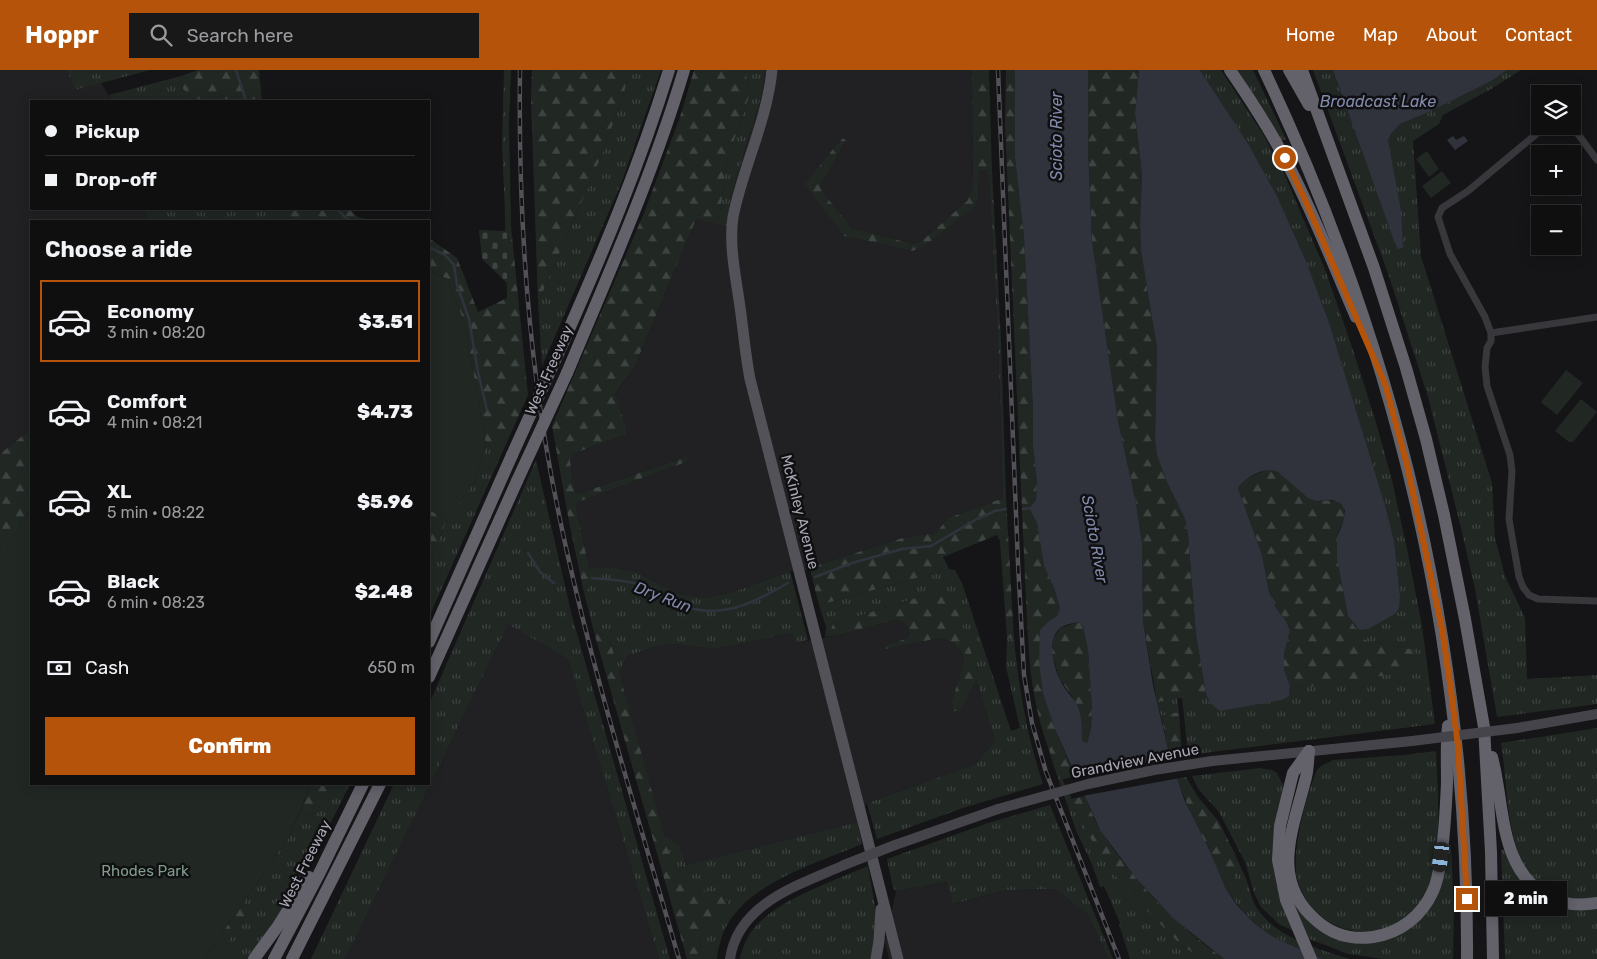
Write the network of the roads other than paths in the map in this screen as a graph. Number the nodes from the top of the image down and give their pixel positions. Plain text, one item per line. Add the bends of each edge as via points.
1 (669, 70) edge
2 (684, 70) edge
3 (772, 70) edge
4 (1230, 70) edge
5 (1264, 70) edge
6 (1289, 70) edge
7 (1302, 70) edge
8 (1535, 135) edge
9 (1579, 135) edge
10 (1328, 140) junction
11 (1597, 160) edge
12 (1597, 318) edge
13 (1491, 333) junction
14 (1385, 384) junction
15 (1597, 601) edge
16 (430, 640) edge
17 (430, 675) edge
18 (1451, 691) junction
19 (1597, 714) edge
20 (1484, 727) junction
21 (1309, 751) junction
22 (363, 785) edge
23 (380, 785) edge
24 (330, 852) junction
25 (327, 892) junction
26 (882, 895) junction
27 (1597, 903) edge
28 (254, 959) edge
29 (274, 959) edge
30 (292, 959) edge
31 (298, 959) edge
32 (730, 959) edge
33 (876, 959) edge
34 (898, 959) edge
35 (1311, 959) edge
36 (1467, 959) edge
37 (1493, 959) edge

1 - 16 highway, West Freeway, bridge via 602,254
2 - 17 highway, West Freeway, bridge via 620,248
3 - 26 main road, McKinley Avenue via 733,218 735,276 750,379
4 - 14 highway via 1285,158
5 - 14 highway via 1346,262
6 - 10 highway
7 - 10 highway
8 - 13 street via 1439,212 1439,222 1450,254
9 - 11 street
10 - 20 highway via 1374,268 1426,439 1444,515
12 - 13 street
13 - 15 street via 1485,367 1487,386 1510,455 1509,519 1519,577 1529,595 1538,599
14 - 18 highway via 1422,531
18 - 21 highway via 1440,870 1425,906 1414,918 1391,932 1359,938 1335,933 1307,911 1294,890 1288,867 1290,835 1307,775
18 - 36 highway via 1465,852
19 - 21 main road, Grandview Avenue, bridge via 1517,728
20 - 27 highway via 1496,772 1509,847 1521,872 1530,884 1564,903
20 - 37 highway
21 - 32 main road, Grandview Avenue, bridge via 1154,770 1088,784 998,809 896,844 844,865 763,905 738,932
21 - 35 highway via 1292,773 1280,826 1278,860 1286,900
22 - 24 highway, West Freeway
23 - 25 highway, West Freeway
24 - 28 highway via 311,873
24 - 29 highway, West Freeway
25 - 30 highway, West Freeway
25 - 31 highway
26 - 33 main road
26 - 34 main road, McKinley Avenue

